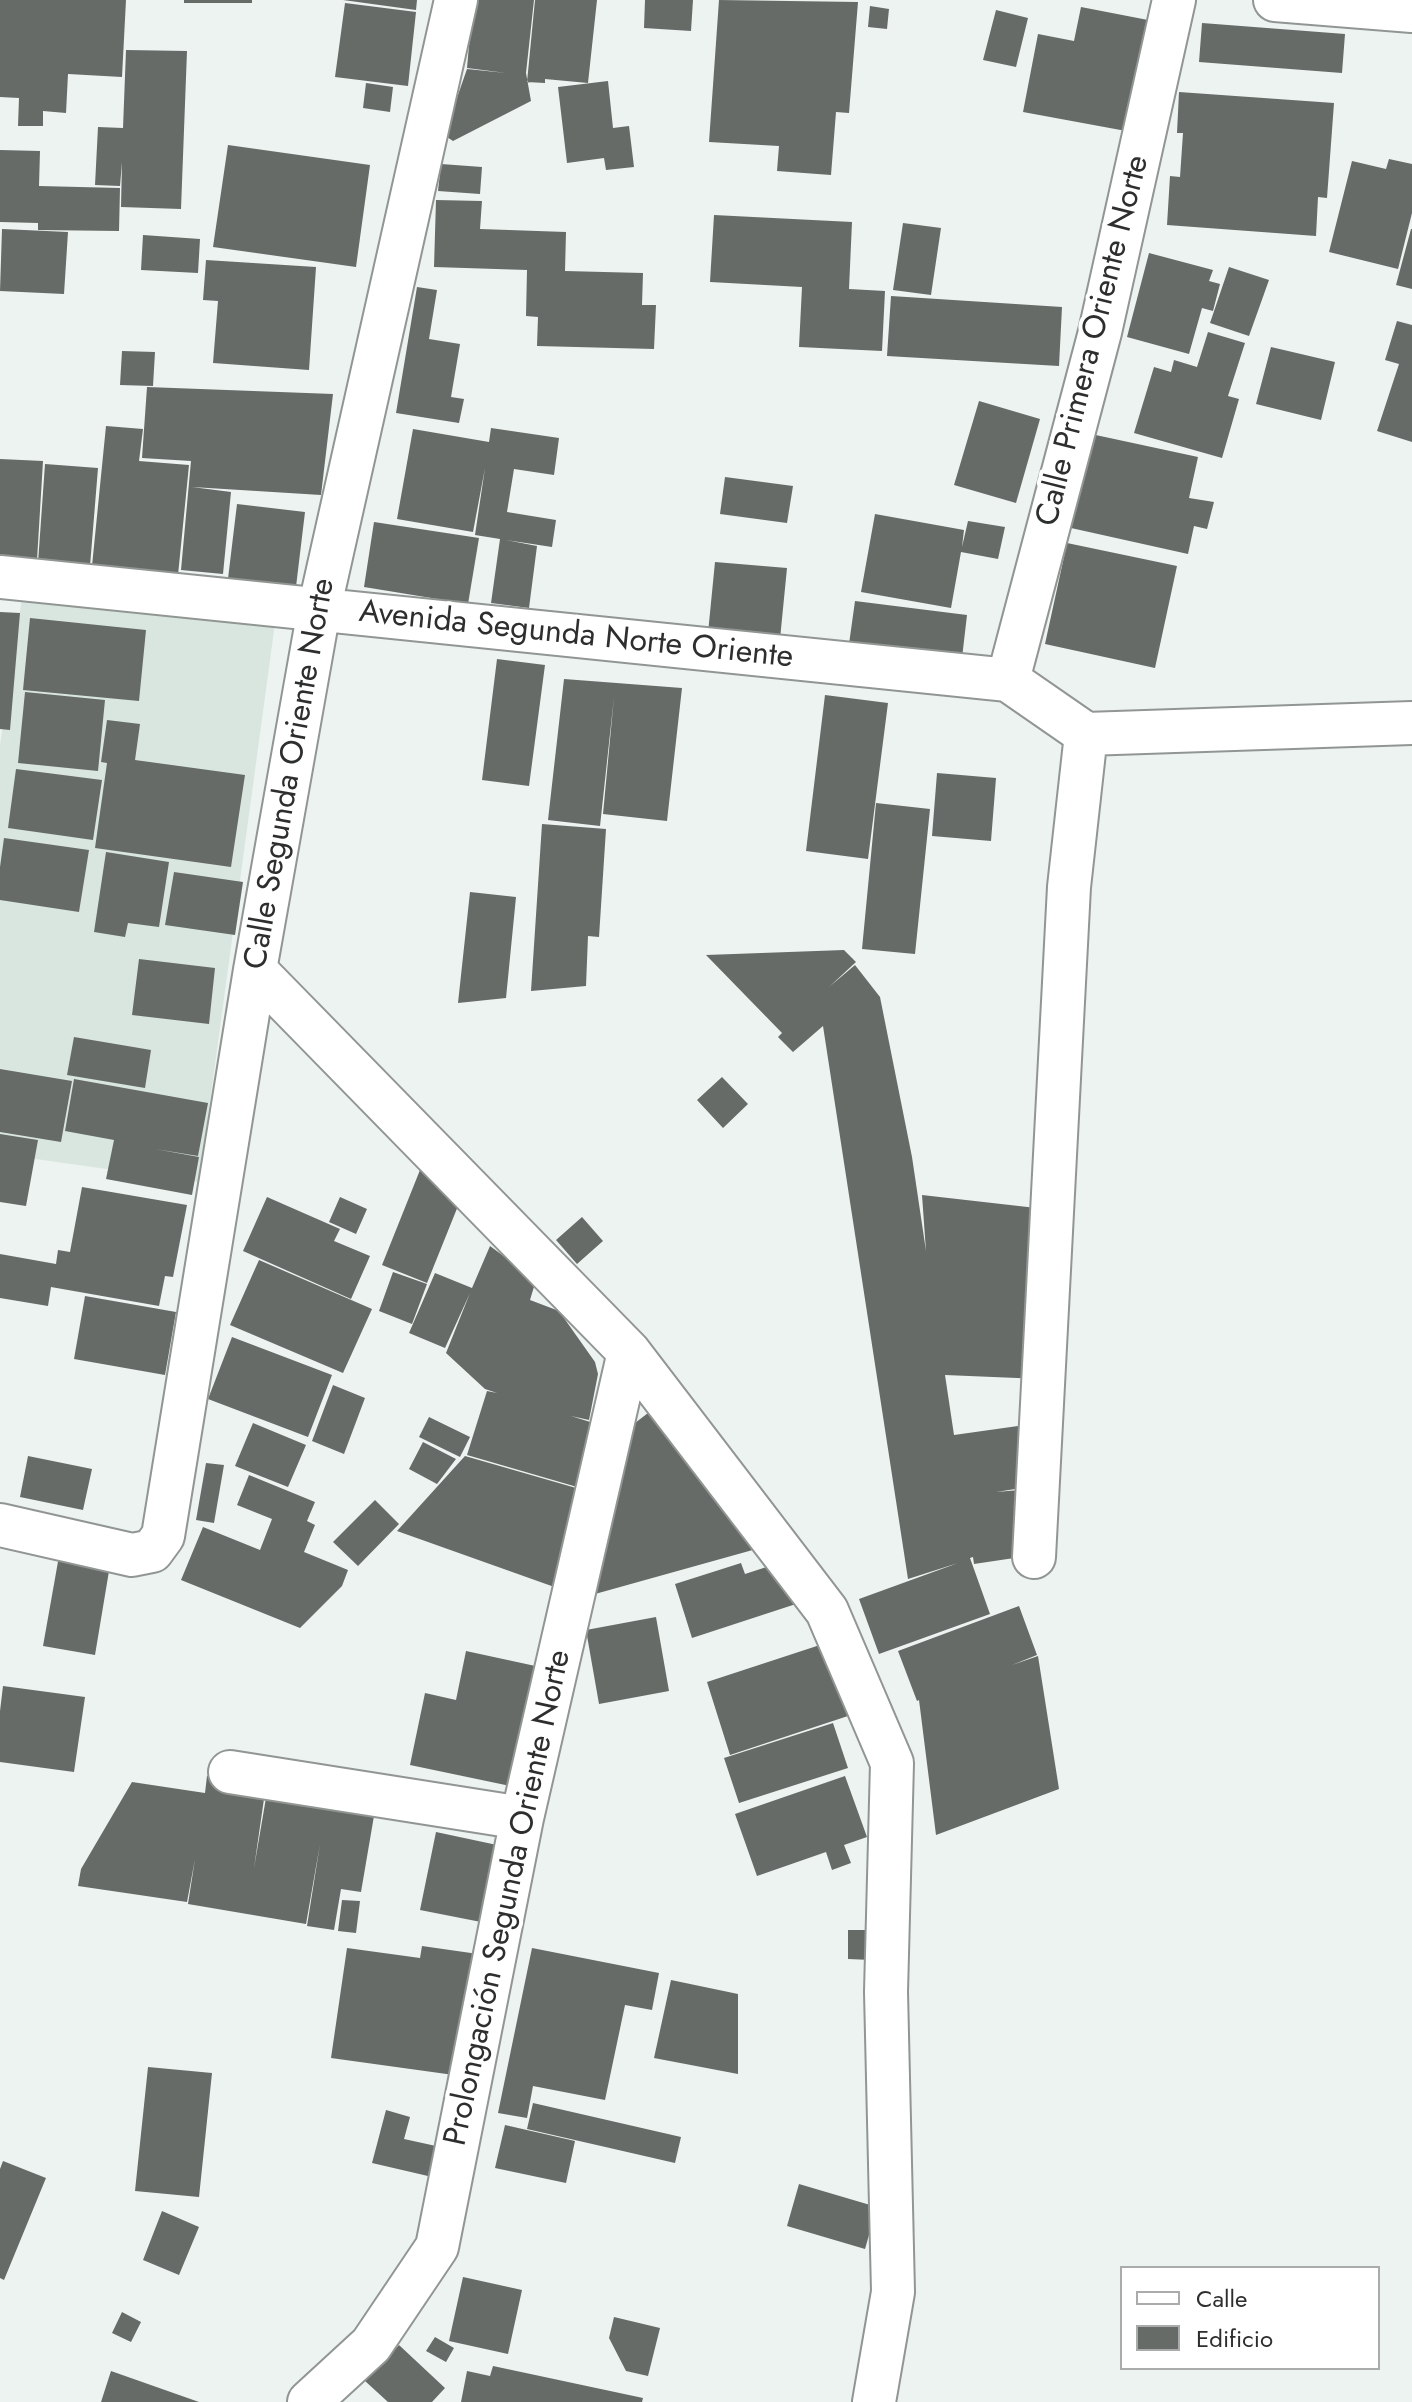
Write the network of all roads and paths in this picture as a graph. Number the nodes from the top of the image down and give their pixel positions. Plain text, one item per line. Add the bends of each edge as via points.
1 (456, 0) edge
2 (1174, 0) edge
3 (1275, 0) edge
4 (1412, 11) edge
5 (0, 577) edge
6 (319, 610) junction
7 (1008, 680) junction
8 (1412, 723) edge
9 (1086, 734) junction
10 (255, 970) junction
11 (629, 1352) junction
12 (0, 1525) edge
13 (1034, 1557) dead end
14 (230, 1772) dead end
15 (522, 1818) junction
16 (309, 2402) edge
17 (874, 2402) edge

1 - 6 street, Calle Segunda Oriente Norte
2 - 7 street, Calle Primera Oriente Norte via 1100,332
3 - 4 street
5 - 6 street, Avenida Segunda Norte Oriente
6 - 7 street, Avenida Segunda Norte Oriente
6 - 10 street, Calle Segunda Oriente Norte
7 - 9 street
8 - 9 street
9 - 13 street via 1069,887
10 - 11 street
10 - 12 street, Calle Segunda Oriente Norte via 163,1536 152,1551 132,1555
11 - 15 street, Prolongación Segunda Oriente Norte
11 - 17 street via 827,1611 892,1763 886,1992 893,2292
14 - 15 street
15 - 16 street, Prolongación Segunda Oriente Norte via 437,2247 371,2345

